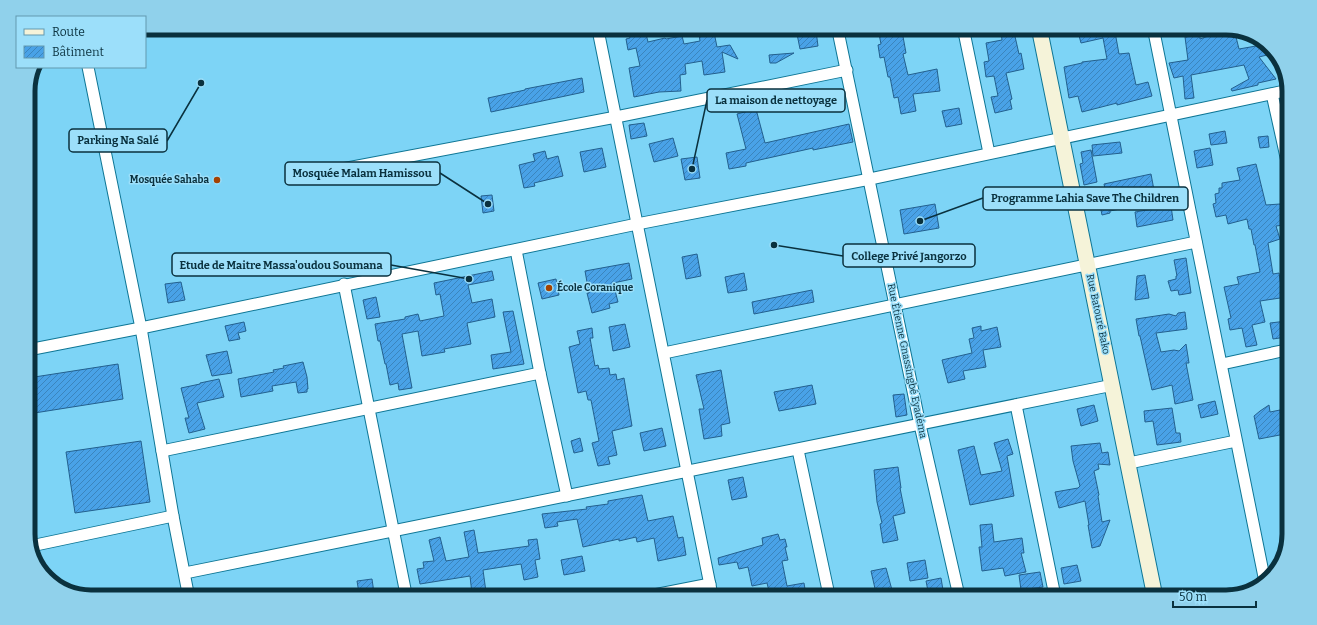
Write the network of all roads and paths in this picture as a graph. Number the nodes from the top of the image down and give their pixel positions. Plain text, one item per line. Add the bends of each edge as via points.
1 (599, 35) edge
2 (839, 35) edge
3 (965, 35) edge
4 (1041, 35) edge
5 (1155, 35) edge
6 (88, 68) edge
7 (847, 70) junction
8 (1282, 92) edge
9 (1272, 94) junction
10 (1171, 115) junction
11 (616, 117) junction
12 (1062, 138) junction
13 (1282, 139) edge
14 (989, 153) junction
15 (320, 173) dead end
16 (870, 179) junction
17 (637, 224) junction
18 (1196, 242) junction
19 (516, 250) junction
20 (1088, 265) junction
21 (344, 284) junction
22 (895, 304) junction
23 (141, 328) junction
24 (35, 349) edge
25 (1282, 351) edge
26 (664, 353) junction
27 (1222, 364) junction
28 (540, 373) junction
29 (1113, 385) junction
30 (1016, 405) junction
31 (368, 409) junction
32 (920, 425) junction
33 (1236, 441) junction
34 (798, 450) junction
35 (162, 451) junction
36 (1129, 463) junction
37 (687, 472) junction
38 (567, 496) junction
39 (173, 516) junction
40 (393, 531) junction
41 (36, 545) edge
42 (185, 573) junction
43 (1264, 576) edge
44 (711, 589) edge
45 (188, 590) edge
46 (405, 590) edge
47 (828, 590) edge
48 (957, 590) edge
49 (1054, 590) edge
50 (1154, 590) edge

1 - 11 street
2 - 7 street, Rue Étienne Gnassingbé Eyadéma
3 - 14 street
4 - 12 main road, Rue Batouré Bako
5 - 10 street
6 - 23 street
7 - 11 street
7 - 16 street, Rue Étienne Gnassingbé Eyadéma
8 - 9 street
9 - 10 street
9 - 13 street
10 - 12 street
10 - 18 street
11 - 15 street
11 - 17 street
12 - 14 street
12 - 20 main road, Rue Batouré Bako
14 - 16 street
16 - 17 street
16 - 22 street, Rue Étienne Gnassingbé Eyadéma
17 - 19 street
17 - 26 street
18 - 20 street
18 - 27 street
19 - 21 street
19 - 28 street
20 - 22 street
20 - 29 main road, Rue Batouré Bako
21 - 23 street
21 - 31 street
22 - 26 street
22 - 32 street, Rue Étienne Gnassingbé Eyadéma
23 - 24 street
23 - 35 street
25 - 27 street
26 - 37 street
27 - 33 street
28 - 31 street
28 - 38 street
29 - 30 street
29 - 36 main road, Rue Batouré Bako
30 - 32 street
30 - 49 street
31 - 35 street
31 - 40 street
32 - 34 street
32 - 48 street, Rue Étienne Gnassingbé Eyadéma
33 - 36 street
33 - 43 street
34 - 37 street
34 - 47 street
35 - 39 street
36 - 50 main road, Rue Batouré Bako
37 - 38 street
37 - 44 street
38 - 40 street
39 - 41 street
39 - 42 street
40 - 42 street
40 - 46 street
42 - 45 street

